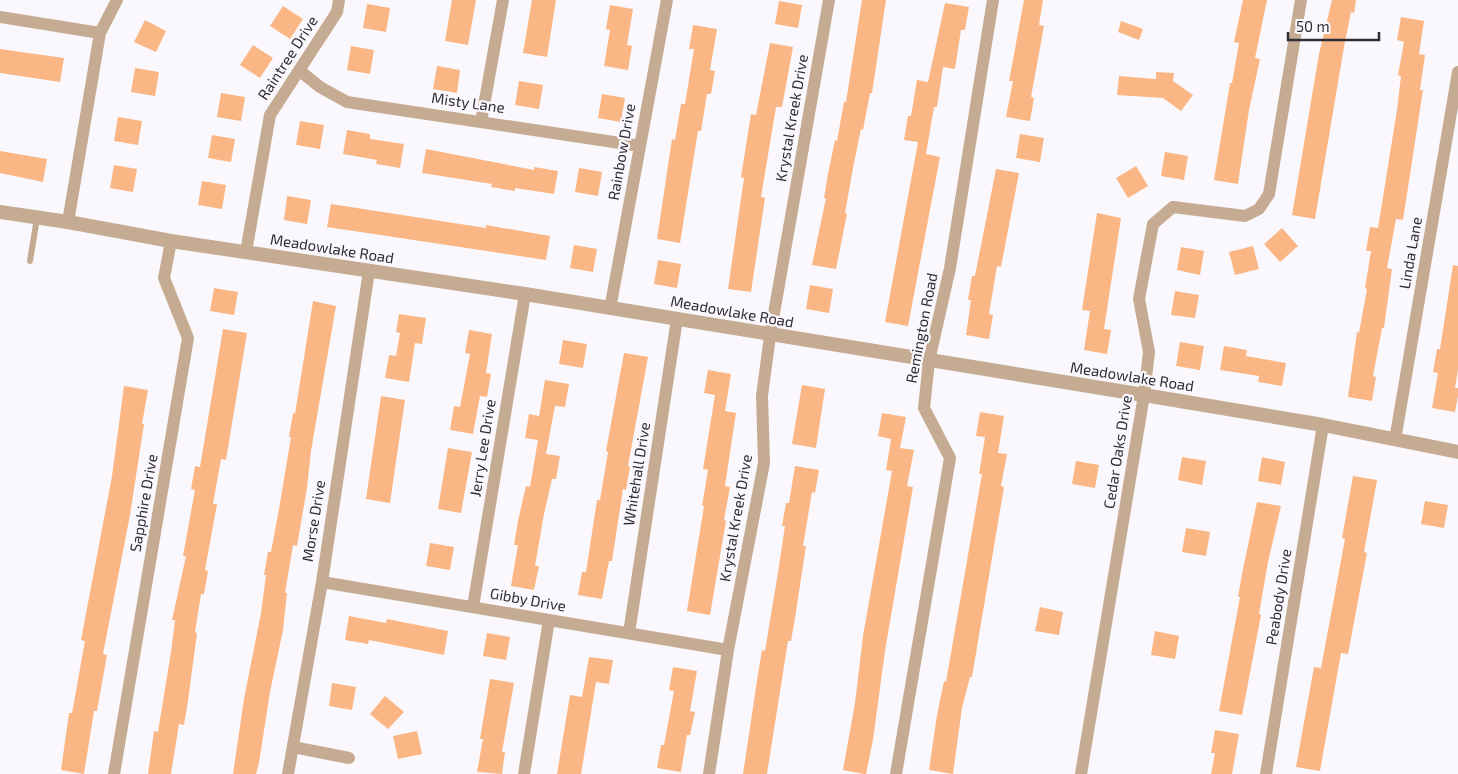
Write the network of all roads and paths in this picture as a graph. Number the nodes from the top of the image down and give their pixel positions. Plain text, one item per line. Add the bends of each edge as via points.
1 (117, 0) edge
2 (338, 0) edge
3 (503, 0) edge
4 (667, 0) edge
5 (829, 0) edge
6 (993, 0) edge
7 (1301, 0) edge
8 (0, 16) edge
9 (100, 33) junction
10 (300, 71) junction
11 (1458, 72) edge
12 (481, 122) junction
13 (640, 146) junction
14 (0, 212) edge
15 (37, 218) junction
16 (68, 222) junction
17 (171, 242) junction
18 (246, 252) junction
19 (30, 261) dead end
20 (369, 271) junction
21 (525, 294) junction
22 (610, 309) junction
23 (678, 319) junction
24 (770, 336) junction
25 (929, 361) junction
26 (1144, 395) junction
27 (1323, 425) junction
28 (1396, 440) junction
29 (1458, 452) edge
30 (322, 582) junction
31 (473, 607) junction
32 (549, 620) junction
33 (629, 633) junction
34 (728, 650) junction
35 (293, 747) junction
36 (349, 758) dead end
37 (114, 774) edge
38 (288, 774) edge
39 (524, 774) edge
40 (709, 774) edge
41 (896, 774) edge
42 (1082, 774) edge
43 (1266, 774) edge

1 - 9 street
2 - 10 street, Raintree Drive via 337,12
3 - 12 street
4 - 13 street, Rainbow Drive
5 - 24 street, Krystal Kreek Drive
6 - 25 street, Remington Road via 950,268
7 - 26 street, Cedar Oaks Drive via 1269,194 1259,209 1245,216 1173,207 1154,224 1139,299 1149,352
8 - 9 street
9 - 16 street
10 - 12 street, Misty Lane via 347,102
10 - 18 street, Raintree Drive via 270,115
11 - 28 street, Linda Lane
12 - 13 street, Misty Lane
13 - 22 street, Rainbow Drive
14 - 15 street, Meadowlake Road
15 - 16 street, Meadowlake Road
15 - 19 lane
16 - 17 street, Meadowlake Road
17 - 18 street, Meadowlake Road
17 - 37 street, Sapphire Drive via 164,278 188,338
18 - 20 street, Meadowlake Road
20 - 21 street, Meadowlake Road
20 - 30 street, Morse Drive
21 - 22 street, Meadowlake Road
21 - 31 street, Jerry Lee Drive
22 - 23 street, Meadowlake Road
23 - 24 street, Meadowlake Road
23 - 33 street, Whitehall Drive
24 - 25 street, Meadowlake Road
24 - 34 street, Krystal Kreek Drive via 762,396 764,463
25 - 26 street, Meadowlake Road
25 - 41 street, Remington Road via 924,408 950,458
26 - 27 street, Meadowlake Road
26 - 42 street, Cedar Oaks Drive
27 - 28 street, Meadowlake Road
27 - 43 street, Peabody Drive
28 - 29 street, Meadowlake Road
30 - 31 street, Gibby Drive
30 - 35 street, Morse Drive
31 - 32 street, Gibby Drive
32 - 33 street, Gibby Drive
32 - 39 street
33 - 34 street, Gibby Drive
34 - 40 street, Krystal Kreek Drive
35 - 36 street
35 - 38 street, Morse Drive

